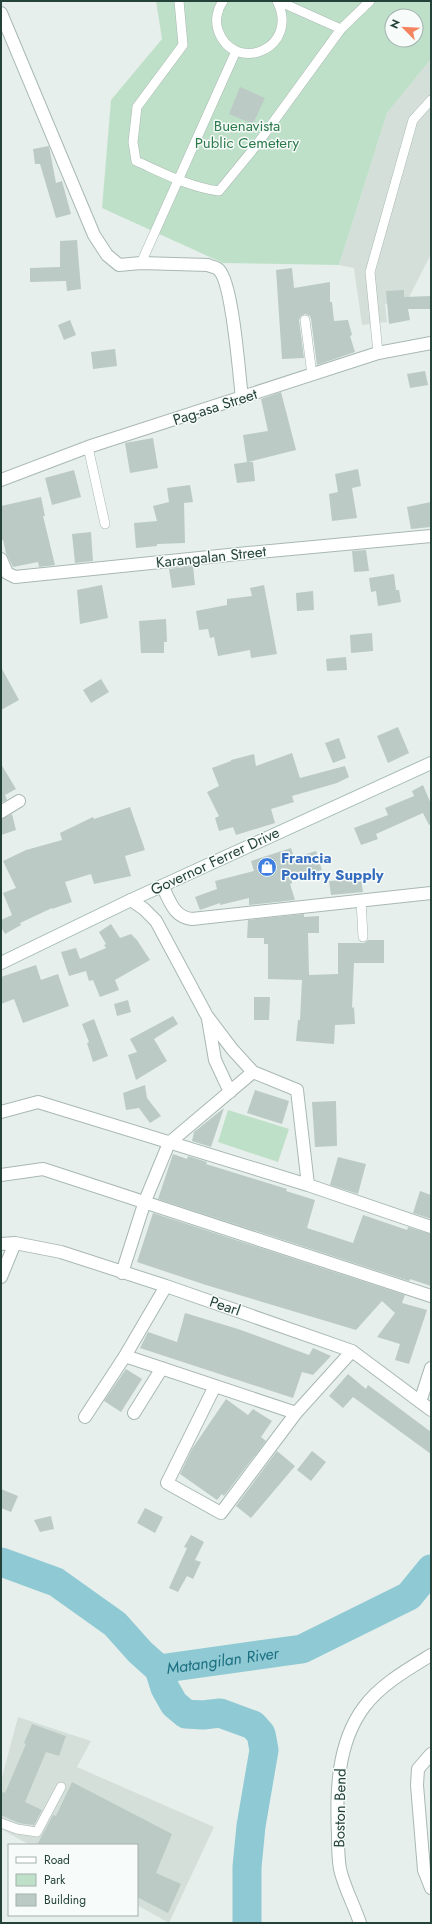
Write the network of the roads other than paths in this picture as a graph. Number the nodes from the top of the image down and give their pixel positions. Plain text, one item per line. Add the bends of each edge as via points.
1 (179, 1) edge
2 (223, 1) edge
3 (277, 1) edge
4 (370, 1) edge
5 (1, 13) edge
6 (341, 29) junction
7 (236, 51) junction
8 (431, 100) edge
9 (178, 181) junction
10 (141, 263) junction
11 (305, 320) dead end
12 (431, 343) edge
13 (378, 353) junction
14 (312, 375) junction
15 (242, 398) junction
16 (88, 447) junction
17 (1, 480) edge
18 (105, 524) dead end
19 (431, 536) edge
20 (1, 559) edge
21 (431, 763) edge
22 (19, 801) dead end
23 (1, 812) edge
24 (162, 886) junction
25 (431, 893) edge
26 (131, 900) junction
27 (361, 900) junction
28 (363, 937) dead end
29 (1, 963) edge
30 (207, 1016) junction
31 (253, 1072) junction
32 (230, 1092) junction
33 (1, 1112) edge
34 (169, 1143) junction
35 (1, 1175) edge
36 (308, 1186) junction
37 (145, 1201) junction
38 (431, 1227) edge
39 (15, 1243) junction
40 (1, 1244) edge
41 (122, 1273) junction
42 (1, 1277) edge
43 (166, 1286) junction
44 (431, 1296) edge
45 (352, 1351) junction
46 (125, 1356) junction
47 (162, 1368) junction
48 (431, 1368) edge
49 (215, 1386) junction
50 (420, 1402) junction
51 (431, 1410) edge
52 (134, 1413) dead end
53 (296, 1413) junction
54 (85, 1417) dead end
55 (431, 1655) edge
56 (431, 1754) edge
57 (60, 1787) dead end
58 (1, 1823) edge
59 (426, 1840) edge
60 (431, 1888) edge
61 (360, 1923) edge

1 - 9 lane via 183,45 137,107 133,142 136,161
2 - 7 lane via 217,15 217,26 220,37 227,46
3 - 6 lane
3 - 7 lane via 282,10 283,21 276,41 258,53
4 - 6 lane
5 - 10 street via 94,235 106,256 120,265
6 - 9 lane via 255,147 219,191
7 - 9 lane
8 - 13 lane via 413,120 370,272
9 - 10 lane
10 - 15 street via 208,266 218,269 223,275 234,321
11 - 14 lane
12 - 13 street, Pag-asa Street
13 - 14 street, Pag-asa Street
14 - 15 street, Pag-asa Street
15 - 16 street, Pag-asa Street
16 - 17 street, Pag-asa Street
16 - 18 lane
19 - 20 street, Karangalan Street via 15,577 7,573
21 - 24 street, Governor Ferrer Drive
22 - 23 street
24 - 26 street, Governor Ferrer Drive
24 - 27 street via 176,912 183,918
25 - 27 street
26 - 29 street, Governor Ferrer Drive
26 - 30 street via 156,921
27 - 28 lane
30 - 31 street
30 - 32 street via 215,1060
31 - 32 street
31 - 36 street via 297,1090
32 - 34 street
33 - 34 street via 38,1102
34 - 36 street
34 - 37 street
35 - 37 street via 43,1169
36 - 38 street
37 - 41 street
37 - 44 street
39 - 40 street, Pearl
39 - 41 street, Pearl via 61,1252
39 - 42 street
41 - 43 street, Pearl
43 - 45 street, Pearl
43 - 46 street
45 - 50 street, Pearl
45 - 53 street
46 - 47 street
46 - 54 street
47 - 49 street
47 - 52 street
48 - 50 street
49 - 53 street
49 - 53 street via 167,1483 221,1513
50 - 51 street, Pearl
55 - 61 street, Boston Bend via 391,1682 364,1706 354,1722 342,1756 336,1812 339,1859 343,1879
56 - 59 street via 418,1769 416,1785
57 - 58 lane via 37,1832
59 - 60 street via 424,1870

